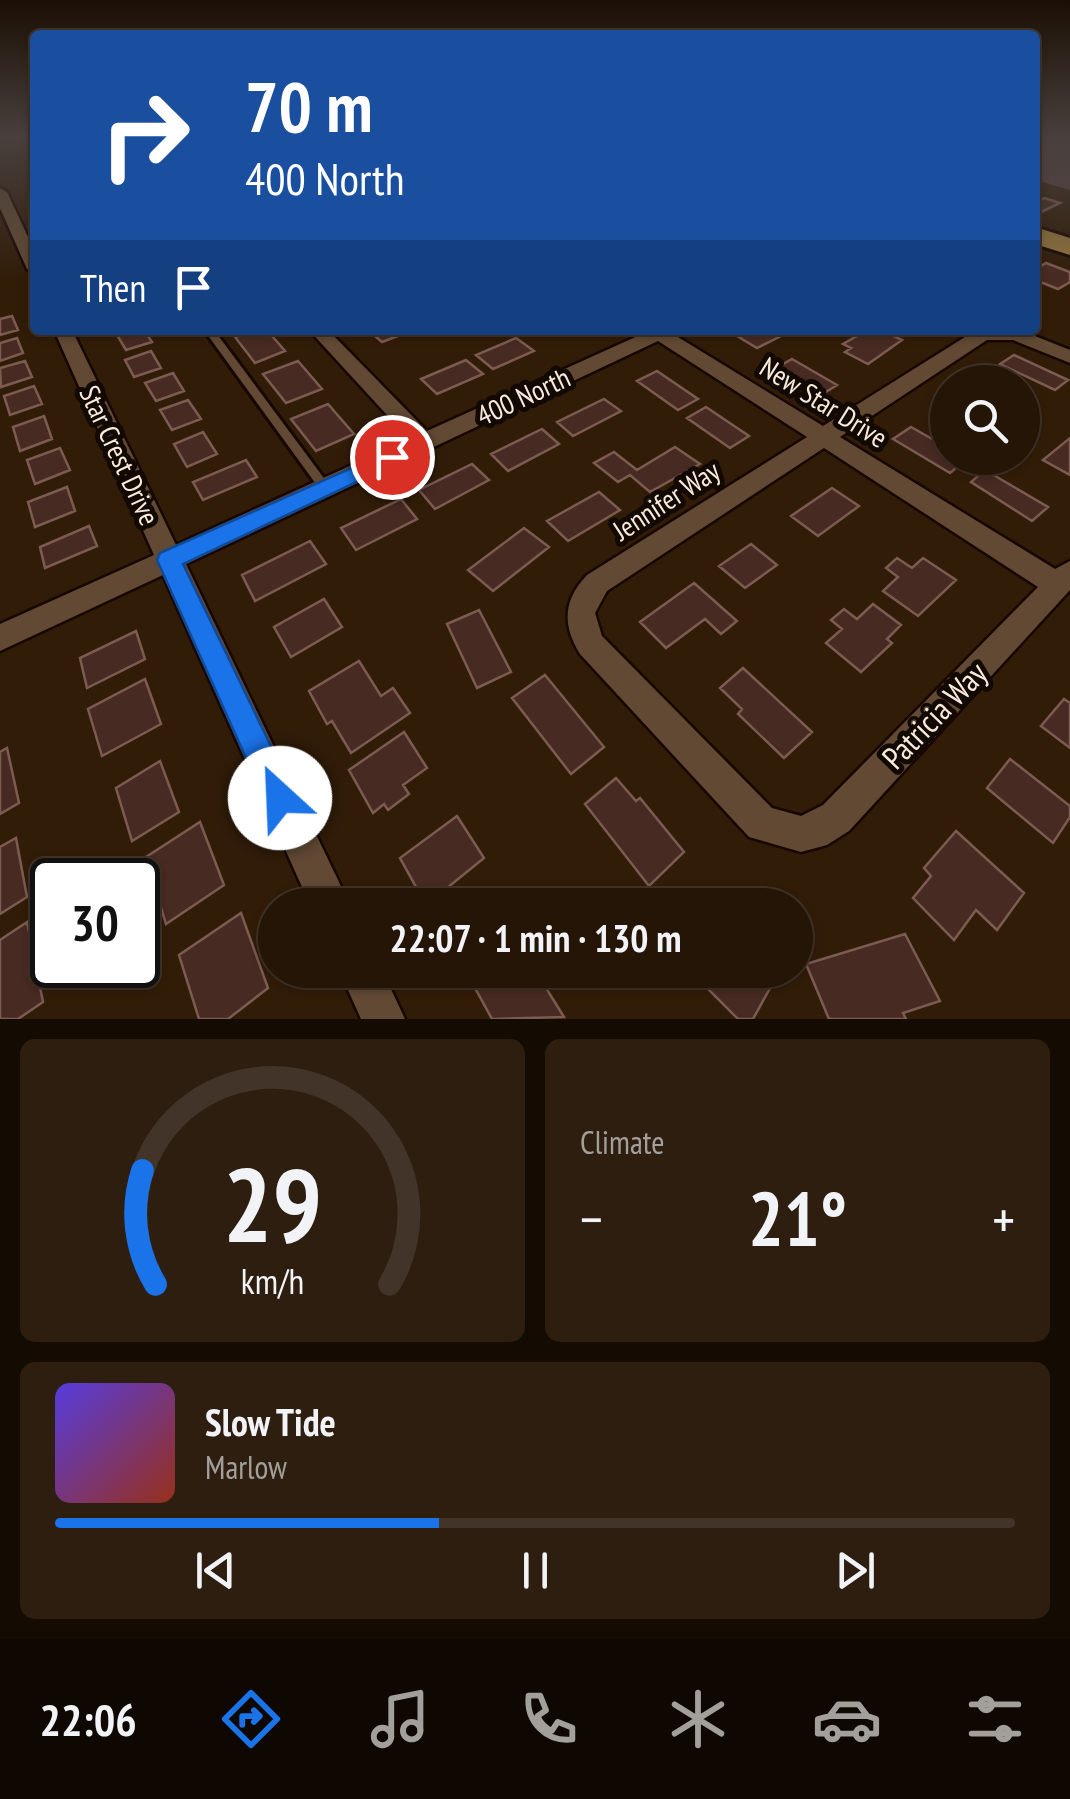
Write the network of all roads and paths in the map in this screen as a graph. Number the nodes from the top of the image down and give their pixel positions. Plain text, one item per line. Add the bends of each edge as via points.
1 (0, 192) edge
2 (7, 226) edge
3 (1040, 236) edge
4 (1070, 247) edge
5 (30, 262) edge
6 (65, 335) edge
7 (213, 335) edge
8 (323, 335) edge
9 (656, 335) edge
10 (667, 335) edge
11 (982, 335) edge
12 (1016, 335) edge
13 (1070, 357) edge
14 (824, 437) junction
15 (425, 442) junction
16 (325, 488) junction
17 (169, 560) junction
18 (1064, 578) edge
19 (0, 638) edge
20 (786, 833) joint
21 (322, 888) edge
22 (368, 988) edge
23 (383, 1019) edge

1 - 2 street
2 - 5 street
3 - 4 main road
6 - 17 street, Star Crest Drive
7 - 16 lane
8 - 15 street
9 - 15 street, 400 North
10 - 14 street, New Star Drive
11 - 14 street, Jennifer Way
12 - 13 street, Jennifer Way
14 - 18 street, New Star Drive
14 - 20 street, Jennifer Way via 596,583 580,607 580,626 591,644 743,808
15 - 16 street, 400 North
16 - 17 street, 400 North
17 - 19 street, 400 North
17 - 21 street, Star Crest Drive
18 - 20 street, Patricia Way via 836,818 814,832
22 - 23 street

